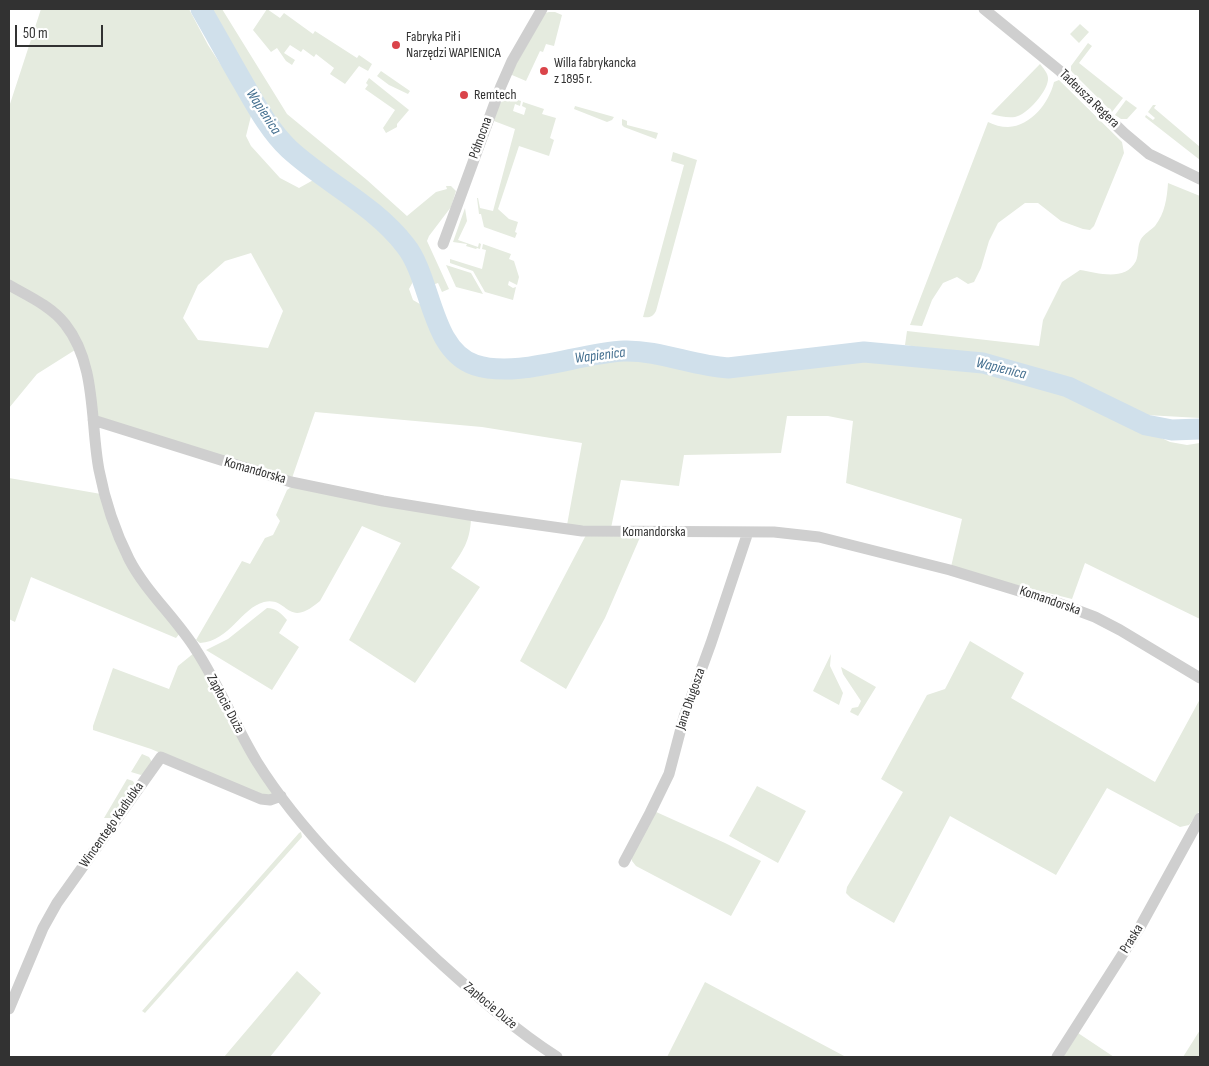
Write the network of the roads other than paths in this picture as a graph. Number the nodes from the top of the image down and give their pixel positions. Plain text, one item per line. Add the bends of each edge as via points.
1 (542, 9) edge
2 (984, 9) edge
3 (1200, 179) edge
4 (442, 244) dead end
5 (9, 285) edge
6 (93, 420) junction
7 (748, 532) junction
8 (1200, 678) edge
9 (281, 796) junction
10 (1200, 818) edge
11 (624, 862) dead end
12 (9, 1010) edge
13 (538, 1045) junction
14 (534, 1057) edge
15 (557, 1057) edge
16 (1057, 1057) edge

1 - 4 street, Północna via 503,80
2 - 3 street, Tadeusza Regera via 1060,70 1149,154
5 - 6 street, Zapłocie Duże via 58,316 75,339 86,369
6 - 7 street, Komandorska via 291,482 383,501 582,531
6 - 9 street, Zapłocie Duże via 99,471 113,522 128,556 154,596 197,650 257,762
7 - 8 street, Komandorska via 819,537 950,570 1055,602 1095,617
7 - 11 street, Jana Długosza via 684,717 669,774
9 - 12 street, Wincentego Kadłubka via 270,800 260,798 161,758 57,903 43,928
9 - 13 street, Zapłocie Duże via 311,833 392,919
10 - 16 street, Praska via 1140,927
13 - 14 street
13 - 15 street, Zapłocie Duże

